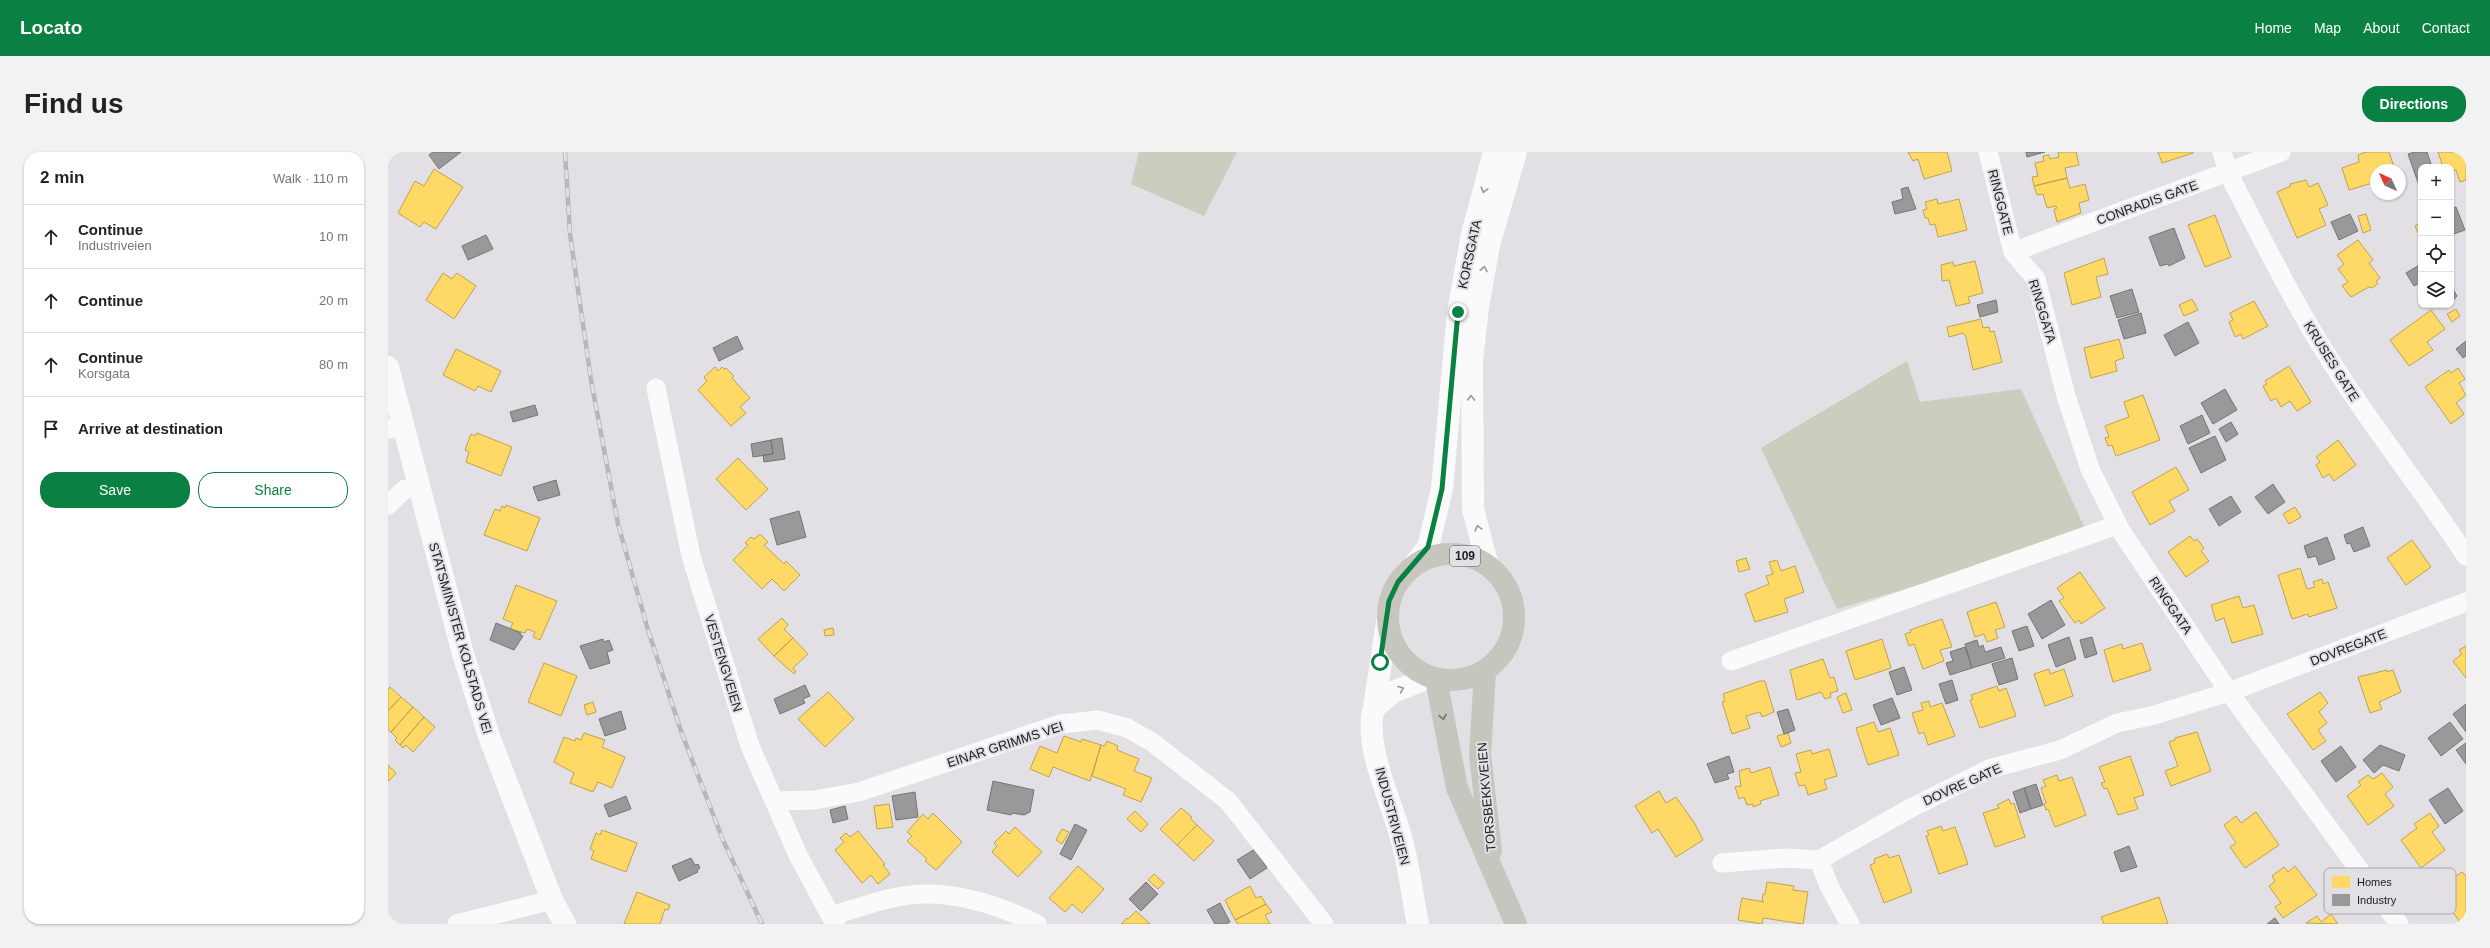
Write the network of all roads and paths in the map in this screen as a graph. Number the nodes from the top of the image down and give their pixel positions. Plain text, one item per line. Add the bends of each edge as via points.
1 (1494, 152) edge
2 (1516, 152) edge
3 (1988, 152) edge
4 (2222, 152) edge
5 (2281, 152) edge
6 (2228, 173) junction
7 (2013, 252) junction
8 (388, 368) edge
9 (656, 388) dead end
10 (396, 428) edge
11 (405, 489) dead end
12 (388, 505) edge
13 (2117, 525) junction
14 (2466, 556) edge
15 (1412, 566) junction
16 (1488, 566) junction
17 (2466, 602) edge
18 (1387, 622) junction
19 (1731, 661) dead end
20 (1485, 671) junction
21 (1433, 678) junction
22 (2229, 692) junction
23 (1374, 708) junction
24 (774, 800) junction
25 (1819, 860) junction
26 (1722, 863) dead end
27 (2358, 868) edge
28 (1494, 876) junction
29 (552, 900) junction
30 (2392, 914) edge
31 (833, 920) edge
32 (457, 924) edge
33 (565, 924) edge
34 (1038, 924) edge
35 (1324, 924) edge
36 (1418, 924) edge
37 (1516, 924) edge
38 (1850, 924) edge
39 (2399, 924) edge

1 -> 15 street, KORSGATA via 1472,234 1458,312 1442,489 1428,547
16 -> 2 street, KORSGATA via 1473,508 1472,361 1478,306 1489,245
3 - 7 street, RINGGATE
4 - 6 street, KRUSES GATE
5 - 6 street, CONRADIS GATE
6 - 7 street, CONRADIS GATE
6 - 14 street, KRUSES GATE via 2316,338 2367,416
7 - 13 street, RINGGATA via 2036,279 2066,396 2090,469
8 - 10 street, STATSMINISTER KOLSTADS VEI
9 - 24 street, VESTENGVEIEN via 691,556 750,746
10 - 29 street, STATSMINISTER KOLSTADS VEI via 490,739
11 - 12 street
13 - 19 street
13 - 22 street, RINGGATA
15 - 16 main road, 109 via 1430,557 1450,554 1470,556
15 - 18 main road, 109 via 1398,582 1389,601
16 - 20 main road, 109 via 1505,586 1511,598 1514,619 1510,639 1500,657
17 - 22 street, DOVREGATE
18 - 21 main road, 109 via 1391,640 1400,656 1414,669
18 - 23 street, INDUSTRIVEIEN
20 - 21 main road, 109 via 1469,678
20 - 28 main road, TORSBEKKVEIEN via 1480,755
23 -> 21 street via 1393,692
21 -> 28 main road, TORSBEKKVEIEN via 1457,788
22 - 25 street, DOVRE GATE via 2151,716 2117,723 2060,750 1990,769 1909,808
22 - 27 street, RINGGATA
23 - 36 street, INDUSTRIVEIEN via 1370,721 1375,750 1401,838
24 - 31 street, VESTENGVEIEN via 798,855
24 - 35 street, EINAR GRIMMS VEI via 814,800 859,792 1060,724 1098,720 1127,728 1152,742 1228,801
25 - 26 street via 1785,858
25 - 38 street via 1829,886
28 - 37 main road, TORSBEKKVEIEN
29 - 32 street
29 - 33 street, STATSMINISTER KOLSTADS VEI
30 - 39 street, RINGGATA
31 - 34 street via 894,898 929,894 967,898 1003,907

